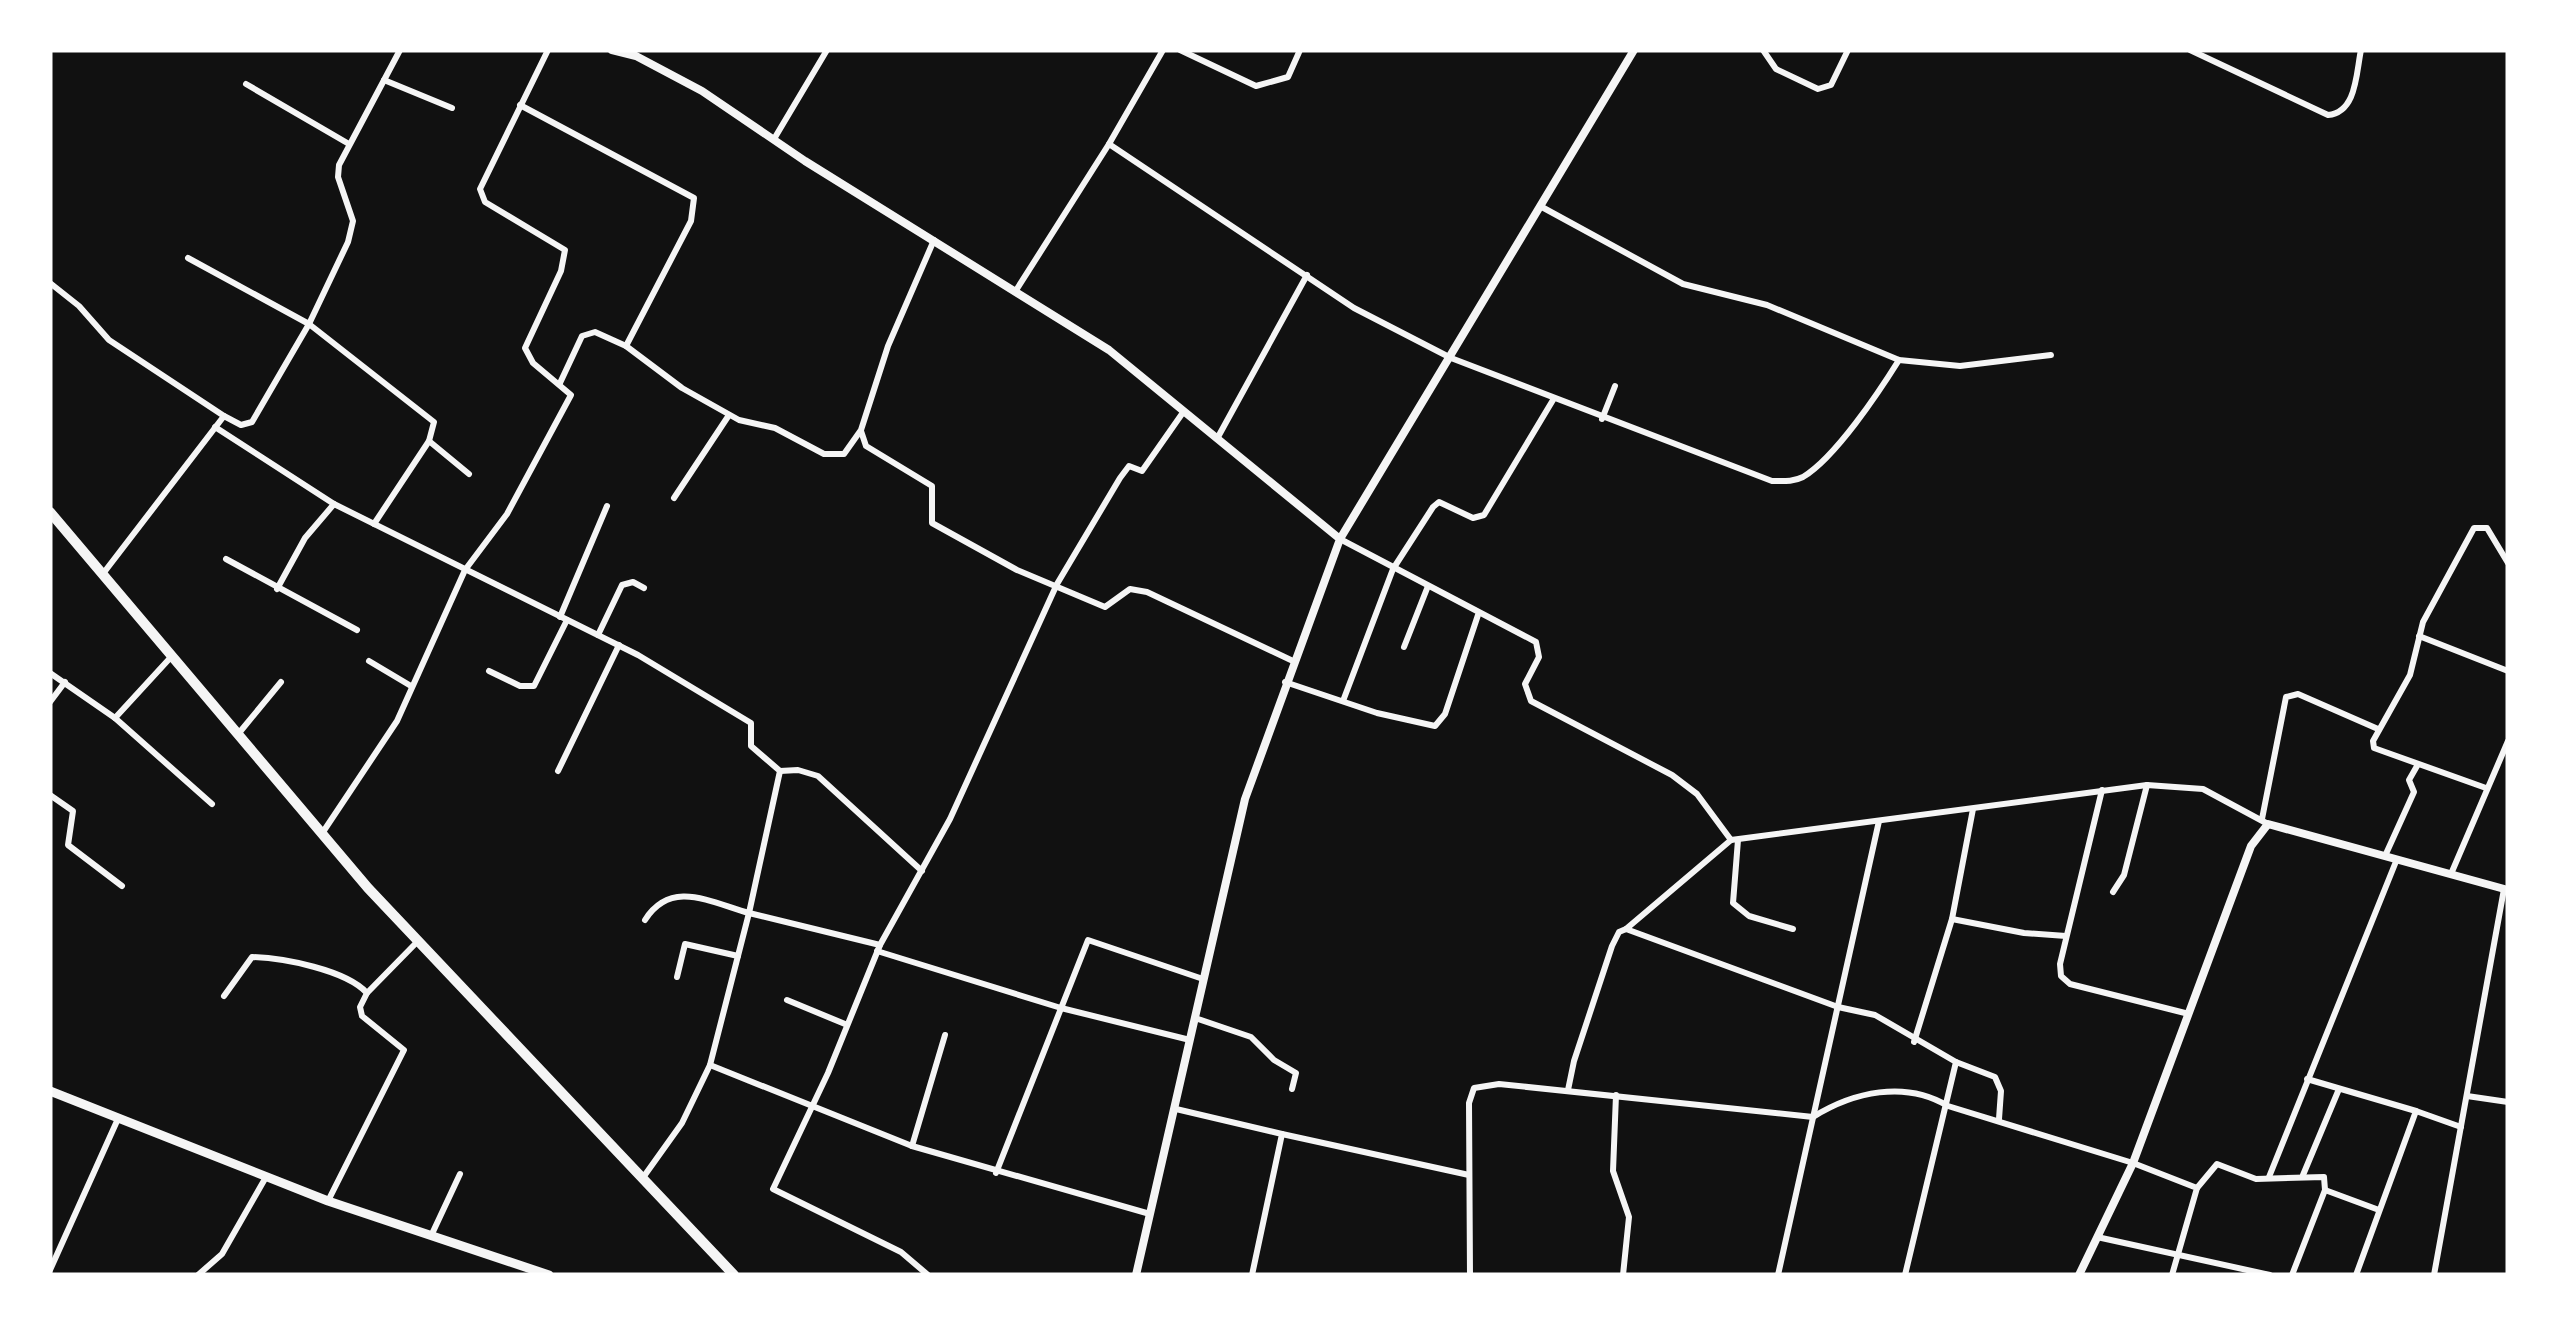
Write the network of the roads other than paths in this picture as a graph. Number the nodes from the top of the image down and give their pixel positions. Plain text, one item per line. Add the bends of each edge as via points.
1 (400, 50) edge
2 (548, 50) edge
3 (612, 50) edge
4 (826, 50) edge
5 (1163, 50) edge
6 (1180, 50) edge
7 (1300, 50) edge
8 (1634, 50) edge
9 (1763, 50) edge
10 (1848, 50) edge
11 (2190, 50) edge
12 (2361, 50) edge
13 (637, 53) edge
14 (384, 80) junction
15 (246, 84) dead end
16 (520, 105) junction
17 (452, 108) dead end
18 (774, 139) junction
19 (349, 144) junction
20 (1109, 144) junction
21 (1540, 206) junction
22 (934, 240) junction
23 (188, 258) dead end
24 (1307, 275) junction
25 (50, 283) edge
26 (1015, 292) junction
27 (308, 324) junction
28 (626, 346) junction
29 (2051, 354) dead end
30 (1450, 358) junction
31 (1899, 360) junction
32 (560, 383) junction
33 (1615, 386) dead end
34 (1554, 400) junction
35 (1184, 410) junction
36 (224, 416) junction
37 (730, 416) junction
38 (1602, 419) junction
39 (215, 427) junction
40 (861, 430) junction
41 (1218, 437) junction
42 (430, 441) junction
43 (469, 474) dead end
44 (674, 498) dead end
45 (334, 504) junction
46 (607, 506) dead end
47 (50, 512) edge
48 (374, 524) junction
49 (1340, 539) junction
50 (226, 559) dead end
51 (2508, 563) edge
52 (1393, 569) junction
53 (464, 570) junction
54 (102, 575) junction
55 (1057, 584) junction
56 (1428, 586) junction
57 (644, 588) dead end
58 (277, 589) junction
59 (1478, 615) junction
60 (564, 618) junction
61 (357, 630) dead end
62 (598, 635) junction
63 (2419, 636) junction
64 (619, 645) junction
65 (1404, 647) dead end
66 (172, 657) junction
67 (370, 662) dead end
68 (1292, 662) junction
69 (2508, 671) edge
70 (489, 672) dead end
71 (50, 673) edge
72 (65, 682) junction
73 (281, 682) dead end
74 (1285, 682) junction
75 (412, 686) junction
76 (1343, 701) junction
77 (50, 702) edge
78 (115, 718) junction
79 (2378, 729) junction
80 (238, 734) junction
81 (2508, 741) edge
82 (2417, 766) junction
83 (558, 771) dead end
84 (780, 771) junction
85 (2146, 785) junction
86 (2486, 788) junction
87 (2102, 790) junction
88 (50, 795) edge
89 (212, 804) dead end
90 (1973, 808) junction
91 (1879, 821) junction
92 (2265, 821) junction
93 (322, 833) junction
94 (1735, 840) junction
95 (2386, 856) junction
96 (2397, 859) junction
97 (922, 871) junction
98 (2452, 874) junction
99 (122, 886) dead end
100 (2506, 889) edge
101 (2113, 892) dead end
102 (749, 913) junction
103 (1952, 919) junction
104 (646, 920) dead end
105 (1626, 928) junction
106 (1793, 929) dead end
107 (2066, 936) junction
108 (418, 941) junction
109 (878, 948) junction
110 (738, 956) junction
111 (677, 977) dead end
112 (1203, 979) junction
113 (367, 993) junction
114 (224, 996) dead end
115 (787, 1000) dead end
116 (1838, 1007) junction
117 (1061, 1008) junction
118 (2189, 1014) junction
119 (1195, 1018) junction
120 (846, 1024) junction
121 (945, 1035) dead end
122 (1190, 1040) junction
123 (1914, 1042) junction
124 (1956, 1062) junction
125 (710, 1066) junction
126 (2307, 1079) junction
127 (1292, 1089) dead end
128 (2339, 1089) junction
129 (50, 1090) edge
130 (1568, 1090) junction
131 (1616, 1095) junction
132 (2467, 1096) junction
133 (2508, 1102) edge
134 (813, 1106) junction
135 (1948, 1106) junction
136 (1176, 1109) junction
137 (2416, 1111) junction
138 (1813, 1117) junction
139 (1999, 1119) junction
140 (117, 1121) junction
141 (2461, 1127) junction
142 (1282, 1134) junction
143 (912, 1146) junction
144 (2133, 1163) junction
145 (996, 1173) junction
146 (460, 1174) dead end
147 (1469, 1175) junction
148 (2303, 1175) junction
149 (266, 1177) junction
150 (2269, 1177) junction
151 (642, 1178) junction
152 (2198, 1188) junction
153 (2326, 1190) junction
154 (328, 1201) junction
155 (2379, 1210) junction
156 (1150, 1214) junction
157 (2096, 1236) junction
158 (430, 1237) junction
159 (2178, 1252) junction
160 (50, 1270) edge
161 (532, 1272) edge
162 (198, 1275) edge
163 (549, 1275) edge
164 (734, 1275) edge
165 (928, 1275) edge
166 (1136, 1275) edge
167 (1252, 1275) edge
168 (1470, 1275) edge
169 (1623, 1275) edge
170 (1778, 1275) edge
171 (1905, 1275) edge
172 (2079, 1275) edge
173 (2172, 1275) edge
174 (2270, 1275) edge
175 (2292, 1275) edge
176 (2356, 1275) edge
177 (2434, 1275) edge

1 - 14 street
2 - 16 street
3 - 13 street
4 - 18 street
5 - 20 street
6 - 7 street via 1256,86 1288,76
8 - 21 street
9 - 10 street via 1776,69 1818,89 1831,85
11 - 12 street via 2328,114 2350,102
13 - 18 street
14 - 17 street
14 - 19 street
15 - 19 street
16 - 28 street via 694,198 690,221
16 - 32 street via 481,196 564,250 525,348 532,363
18 - 22 street
19 - 27 street via 338,172 352,230
20 - 24 street
20 - 26 street
21 - 30 street
21 - 31 street via 1683,284 1767,305
22 - 26 street
22 - 40 street
23 - 27 street
24 - 30 street
24 - 41 street
25 - 36 street via 109,340
26 - 35 street via 1109,350
27 - 36 street via 252,422 241,426
27 - 42 street via 430,417
28 - 32 street via 587,332
28 - 37 street
29 - 31 street via 1960,366
30 - 34 street
30 - 49 street
31 - 38 street via 1833,446 1807,474 1790,481 1728,467
32 - 53 street via 571,395 507,514
33 - 38 street
34 - 38 street
34 - 52 street via 1484,514 1473,518 1439,502
35 - 41 street
35 - 55 street via 1142,470 1128,466
36 - 39 street
37 - 40 street via 775,428 833,457 844,454
37 - 44 street
39 - 45 street
39 - 54 street
40 - 55 street via 866,446 932,486 932,523
41 - 49 street
42 - 43 street
42 - 48 street
45 - 48 street
45 - 58 street via 305,538
46 - 60 street
47 - 54 highway
48 - 53 street
49 - 52 street
49 - 68 street
50 - 58 street
51 - 63 street via 2486,528 2474,528
52 - 56 street
52 - 76 street
53 - 60 street
53 - 75 street
54 - 66 highway
55 - 68 street via 1105,606 1138,588
55 - 97 street
56 - 59 street
56 - 65 street
57 - 62 street via 622,585
58 - 61 street
59 - 76 street via 1438,724
59 - 94 street via 1539,645 1525,684 1531,700 1672,775
60 - 62 street
60 - 70 street via 534,686
62 - 64 street
63 - 69 street
63 - 79 street via 2410,675
64 - 83 street
64 - 84 street via 751,723 750,746
66 - 78 street
66 - 80 highway
67 - 75 street
68 - 74 street
71 - 72 street
72 - 77 street
72 - 78 street
73 - 80 street
74 - 76 street
74 - 112 street via 1244,799
75 - 93 street via 397,721
78 - 89 street
79 - 82 street via 2374,748
79 - 92 street via 2298,694 2286,697
80 - 93 highway
81 - 86 street
82 - 86 street
82 - 95 street via 2410,780 2414,792
84 - 97 street via 818,776
84 - 102 street
85 - 87 street
85 - 92 street via 2203,789
85 - 101 street via 2124,875
86 - 98 street
87 - 90 street
87 - 107 street
88 - 99 street via 73,811 68,845
90 - 91 street
90 - 103 street
91 - 94 street
91 - 116 street
92 - 95 street
92 - 118 street
93 - 108 highway
94 - 105 street
94 - 106 street via 1734,904 1749,916
95 - 96 street
96 - 98 street
96 - 126 street
97 - 109 street
98 - 100 street
100 - 132 street
102 - 104 street via 674,896 656,903
102 - 109 street
102 - 110 street
103 - 107 street
103 - 123 street
105 - 116 street
105 - 130 street via 1612,946
107 - 118 street via 2060,964 2070,984
108 - 113 street
108 - 151 highway
109 - 117 street
109 - 120 street
110 - 111 street via 685,944
110 - 125 street
112 - 117 street via 1088,940
112 - 119 street
113 - 114 street via 343,974 292,959 252,957
113 - 154 street via 362,1016 404,1050
115 - 120 street
116 - 123 street via 1875,1015
116 - 138 street
117 - 122 street
117 - 145 street
118 - 144 street
119 - 122 street
119 - 127 street via 1251,1036 1296,1073
120 - 134 street
121 - 143 street
122 - 136 street
123 - 124 street
124 - 135 street
124 - 139 street via 1995,1077
125 - 134 street
125 - 151 street via 682,1124
126 - 128 street
126 - 150 street
128 - 137 street
128 - 148 street
129 - 140 main road
130 - 131 street
130 - 147 street via 1474,1088
131 - 138 street
131 - 169 street via 1613,1171 1629,1217
132 - 133 street
132 - 141 street
134 - 143 street
134 - 165 street via 773,1189 902,1252
135 - 138 street via 1929,1094 1874,1092
135 - 139 street
135 - 171 street
136 - 142 street
136 - 156 street
137 - 141 street
137 - 155 street
138 - 170 street
139 - 144 street
140 - 149 main road
140 - 160 street
141 - 177 street
142 - 147 street
142 - 167 street
143 - 145 street
144 - 152 street
144 - 157 street
145 - 156 street
146 - 158 street
147 - 168 street
148 - 150 street
148 - 153 street via 2324,1177
149 - 154 main road
149 - 162 street via 222,1254
150 - 152 street via 2256,1179 2217,1164
151 - 164 highway
152 - 159 street
153 - 155 street
153 - 175 street
154 - 158 main road
155 - 176 street
156 - 166 street
157 - 159 street
157 - 172 street
158 - 161 main road
159 - 173 street
159 - 174 street
161 - 163 main road

